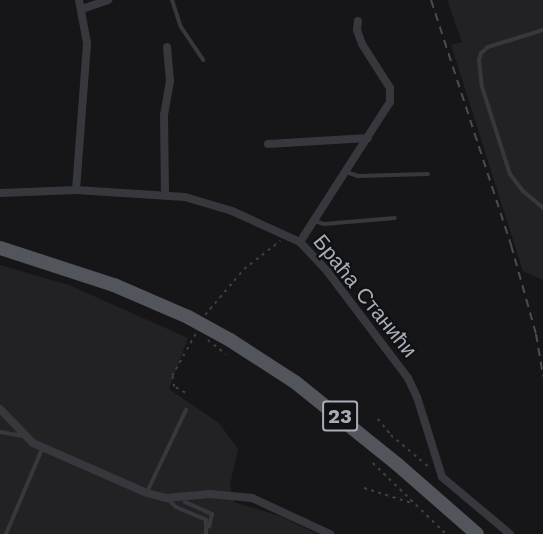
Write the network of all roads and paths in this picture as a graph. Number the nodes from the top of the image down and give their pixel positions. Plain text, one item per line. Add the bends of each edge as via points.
1 (79, 0) edge
2 (108, 0) edge
3 (172, 0) edge
4 (82, 9) junction
5 (358, 21) dead end
6 (543, 30) edge
7 (167, 47) dead end
8 (203, 60) dead end
9 (368, 138) junction
10 (268, 144) dead end
11 (346, 172) junction
12 (428, 174) dead end
13 (76, 190) junction
14 (0, 193) edge
15 (165, 195) junction
16 (543, 208) edge
17 (395, 218) dead end
18 (314, 221) junction
19 (282, 234) junction
20 (300, 242) junction
21 (0, 248) edge
22 (203, 319) dead end
23 (198, 329) dead end
24 (185, 393) dead end
25 (0, 409) edge
26 (186, 410) dead end
27 (378, 419) dead end
28 (0, 432) edge
29 (25, 436) junction
30 (43, 447) junction
31 (372, 463) dead end
32 (442, 477) junction
33 (364, 488) dead end
34 (147, 493) junction
35 (166, 498) junction
36 (185, 502) dead end
37 (413, 503) junction
38 (207, 532) edge
39 (6, 534) edge
40 (330, 534) edge
41 (446, 534) edge
42 (477, 534) edge
43 (510, 534) edge

1 - 4 street
2 - 4 street
3 - 8 lane via 181,27
4 - 13 street via 87,43
5 - 9 street via 362,44 391,92 388,107
6 - 16 lane via 488,47 479,60 482,87 510,174
7 - 15 street via 170,81 164,115
9 - 10 street
9 - 11 street
11 - 12 lane via 358,176
11 - 18 street
13 - 14 street, Браћа Станићи
13 - 15 street, Браћа Станићи
15 - 19 street, Браћа Станићи via 224,208
17 - 18 lane via 324,224
18 - 20 street
19 - 20 street, Браћа Станићи
19 - 22 path via 279,242 244,269
20 - 32 street, Браћа Станићи via 327,271 408,378
21 - 42 main road, 23, bridge via 114,285 188,317 238,345 295,382
23 - 24 path via 172,376 174,387
25 - 29 street
26 - 34 lane
27 - 32 path via 391,435
28 - 29 lane
29 - 30 street
30 - 34 street
30 - 39 lane
31 - 37 path
32 - 43 street
33 - 37 path
34 - 35 street
35 - 38 lane via 176,507 206,520
35 - 40 street via 210,494 252,498
36 - 38 lane via 212,514
37 - 41 path

